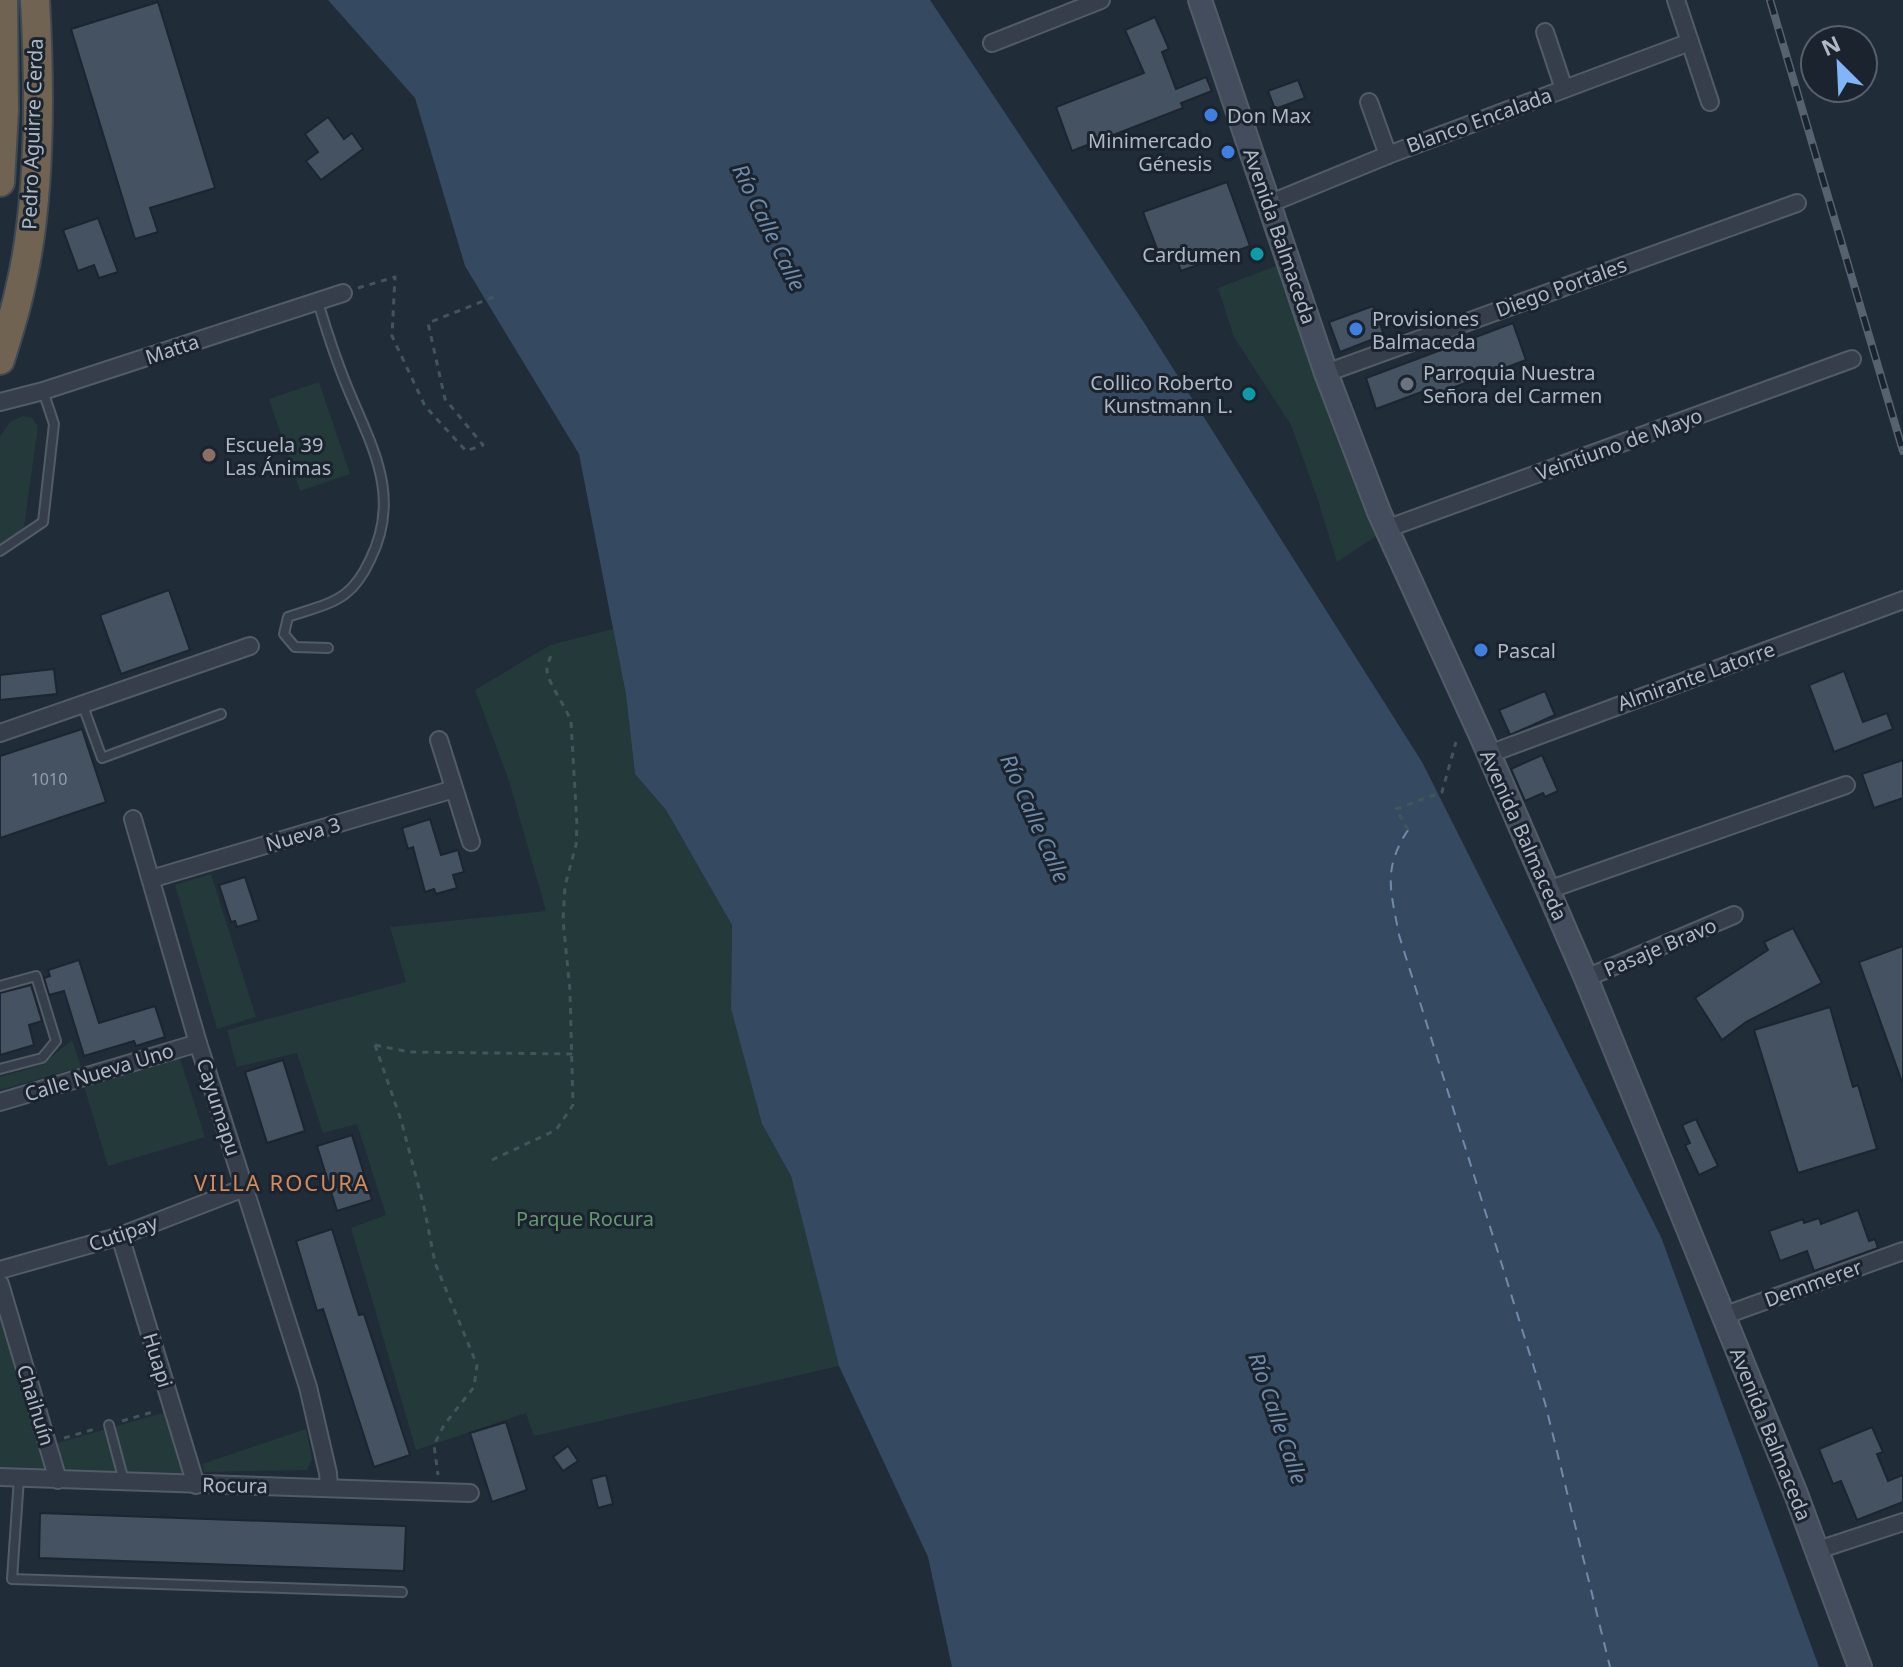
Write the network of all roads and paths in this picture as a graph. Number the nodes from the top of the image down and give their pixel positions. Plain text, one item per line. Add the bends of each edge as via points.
1 (3, 0) edge
2 (35, 0) edge
3 (1101, 0) edge
4 (1200, 0) edge
5 (1676, 0) edge
6 (1545, 32) dead end
7 (1690, 42) junction
8 (992, 43) dead end
9 (1564, 89) junction
10 (1369, 102) dead end
11 (1710, 102) dead end
12 (1388, 155) junction
13 (0, 182) edge
14 (1271, 203) junction
15 (1797, 203) dead end
16 (343, 293) joint
17 (496, 296) dead end
18 (318, 301) junction
19 (1852, 359) dead end
20 (0, 360) edge
21 (1326, 373) junction
22 (43, 391) junction
23 (0, 402) edge
24 (1386, 529) junction
25 (0, 551) edge
26 (1903, 600) edge
27 (250, 646) dead end
28 (328, 648) dead end
29 (553, 651) dead end
30 (83, 706) junction
31 (221, 714) dead end
32 (0, 733) edge
33 (439, 740) dead end
34 (1456, 742) dead end
35 (1489, 754) junction
36 (1846, 785) dead end
37 (454, 789) junction
38 (133, 819) dead end
39 (1408, 830) dead end
40 (471, 842) dead end
41 (151, 879) junction
42 (1548, 890) junction
43 (1734, 915) dead end
44 (1586, 978) junction
45 (0, 986) edge
46 (198, 1043) junction
47 (573, 1054) junction
48 (0, 1069) edge
49 (0, 1102) edge
50 (492, 1160) dead end
51 (244, 1188) junction
52 (120, 1236) junction
53 (1903, 1251) edge
54 (0, 1270) edge
55 (0, 1284) edge
56 (1723, 1316) junction
57 (109, 1425) dead end
58 (0, 1477) edge
59 (19, 1478) junction
60 (58, 1480) junction
61 (124, 1482) junction
62 (196, 1485) junction
63 (329, 1487) junction
64 (440, 1492) junction
65 (470, 1493) dead end
66 (1903, 1522) edge
67 (1818, 1550) junction
68 (402, 1592) dead end
69 (1860, 1667) edge

1 - 13 highway, Pedro Aguirre Cerda
2 - 20 highway, Pedro Aguirre Cerda via 34,176 21,287
3 - 8 street
4 - 14 main road, Avenida Balmaceda
5 - 7 street
6 - 9 street
7 - 9 street, Blanco Encalada
7 - 11 street
9 - 12 street, Blanco Encalada
10 - 12 street
12 - 14 street, Blanco Encalada
14 - 21 main road, Avenida Balmaceda
15 - 21 street, Diego Portales
16 - 17 path via 395,277 392,336 425,406 466,451 483,445 445,399 428,323
16 - 18 street, Matta
18 - 22 street, Matta
18 - 28 lane via 384,487 378,540 360,579 346,594 285,622 290,644
19 - 24 street, Veintiuno de Mayo
21 - 24 main road, Avenida Balmaceda
22 - 23 street, Matta
22 - 25 lane via 54,424 43,522
24 - 35 main road, Avenida Balmaceda
26 - 35 street, Almirante Latorre
27 - 30 street
29 - 47 path via 546,669 571,722 575,785 576,845 563,920
30 - 31 lane via 102,758
30 - 32 street
33 - 37 street
34 - 39 path via 1442,792 1396,809
35 - 42 main road, Avenida Balmaceda
36 - 42 street
37 - 40 street
37 - 41 street, Nueva 3
38 - 41 street, Cayumapu
41 - 46 street, Cayumapu
42 - 44 main road, Avenida Balmaceda
43 - 44 street, Pasaje Bravo
44 - 56 main road, Avenida Balmaceda
45 - 48 lane via 36,976 56,1041 42,1058
46 - 49 street, Calle Nueva Uno
46 - 51 street, Cayumapu
47 - 50 path via 573,1105 556,1130
47 - 64 path via 409,1052 375,1045 401,1120 435,1263 477,1365 474,1387 434,1445
51 - 52 street, Cutipay
51 - 63 street, Cayumapu via 308,1387
52 - 54 street, Cutipay
52 - 62 street, Huapi
53 - 56 street, Demmerer
55 - 60 street, Chaihuín
56 - 67 main road, Avenida Balmaceda
57 - 61 lane
58 - 59 street, Rocura
59 - 60 street, Rocura
59 - 68 lane via 12,1579
60 - 61 street, Rocura
61 - 62 street, Rocura
62 - 63 street, Rocura
63 - 64 street, Rocura
64 - 65 street, Rocura
66 - 67 street
67 - 69 main road, Avenida Balmaceda

